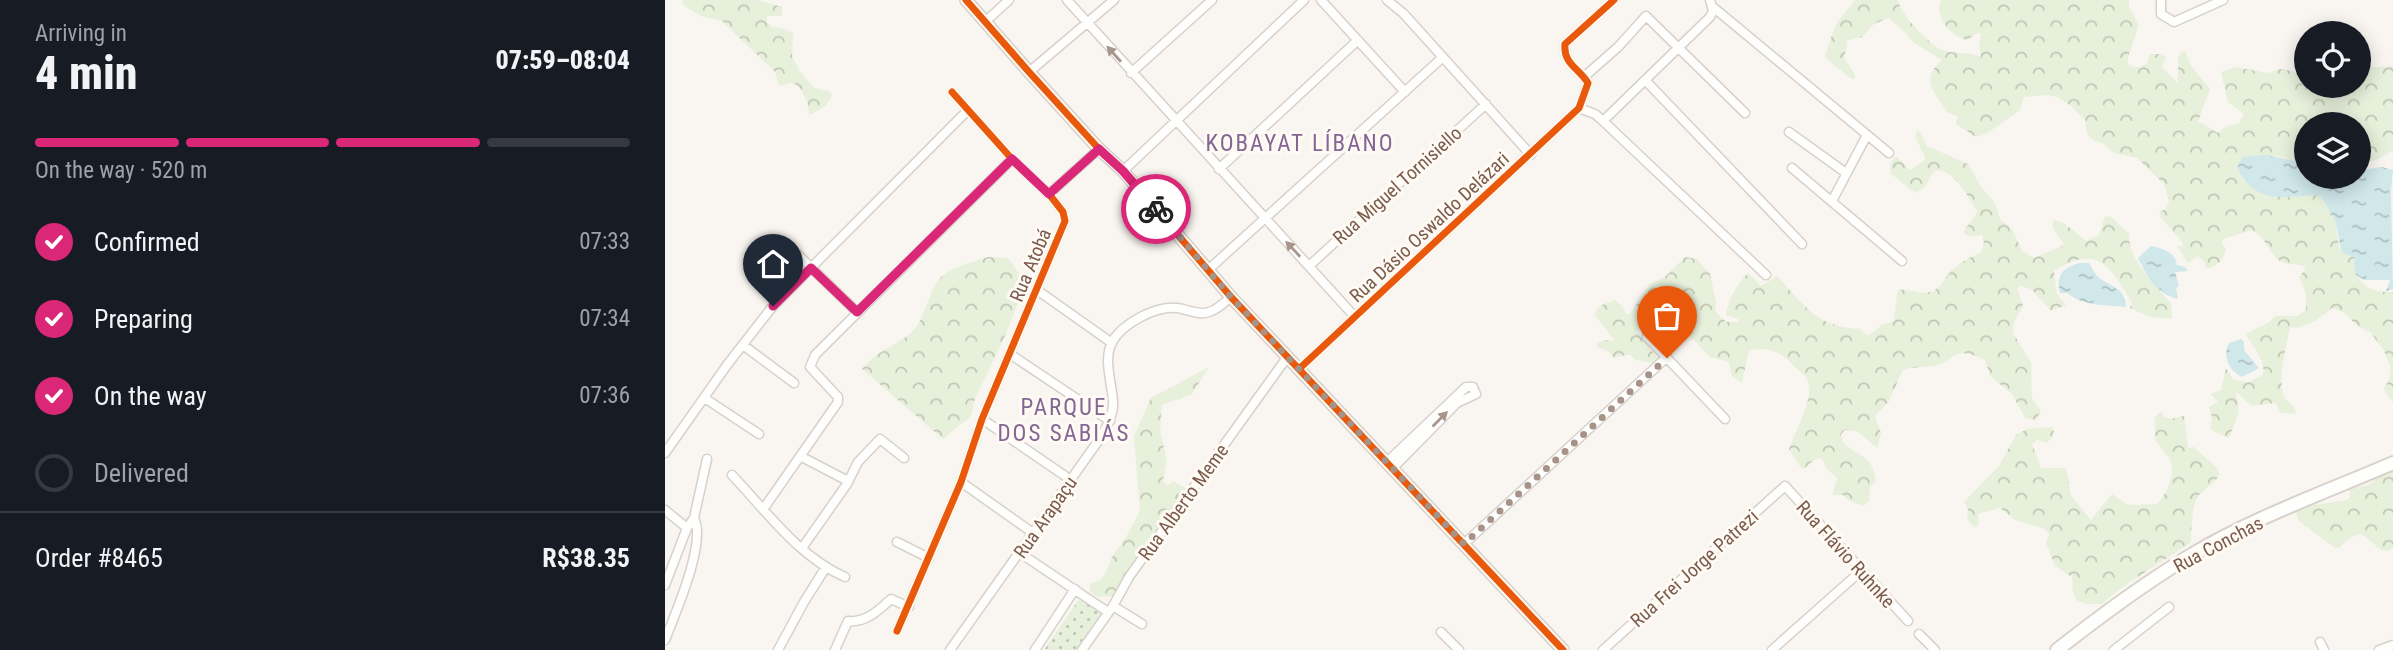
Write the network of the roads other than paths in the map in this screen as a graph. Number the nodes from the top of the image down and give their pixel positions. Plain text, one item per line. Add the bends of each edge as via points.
1 (967, 0) edge
2 (1009, 0) edge
3 (1067, 0) edge
4 (1114, 0) edge
5 (1212, 0) edge
6 (1304, 0) edge
7 (1321, 0) edge
8 (1387, 0) edge
9 (1614, 0) edge
10 (2161, 0) edge
11 (2223, 0) edge
12 (1711, 3) edge
13 (986, 21) junction
14 (1087, 24) junction
15 (1358, 40) junction
16 (1679, 48) junction
17 (1443, 57) junction
18 (1029, 72) junction
19 (1131, 73) junction
20 (1585, 76) junction
21 (1645, 80) junction
22 (952, 92) dead end
23 (1405, 92) junction
24 (1486, 104) junction
25 (1579, 108) junction
26 (967, 111) junction
27 (1745, 113) dead end
28 (1174, 120) junction
29 (1603, 121) junction
30 (1789, 132) dead end
31 (1867, 135) junction
32 (1099, 149) junction
33 (1889, 153) dead end
34 (1531, 155) junction
35 (1012, 159) junction
36 (1792, 168) dead end
37 (1219, 169) junction
38 (1123, 171) junction
39 (1846, 173) junction
40 (1049, 194) junction
41 (1832, 201) junction
42 (1264, 218) junction
43 (1803, 244) dead end
44 (790, 247) dead end
45 (1902, 261) dead end
46 (1309, 266) junction
47 (811, 268) junction
48 (1209, 269) junction
49 (1766, 275) dead end
50 (1037, 290) junction
51 (1231, 297) junction
52 (857, 312) junction
53 (1355, 317) junction
54 (1647, 337) dead end
55 (1112, 343) junction
56 (743, 345) junction
57 (1010, 354) junction
58 (1288, 356) junction
59 (1667, 358) junction
60 (1300, 368) junction
61 (794, 383) dead end
62 (706, 399) junction
63 (982, 419) junction
64 (1725, 419) dead end
65 (1110, 421) junction
66 (759, 434) dead end
67 (665, 453) edge
68 (800, 456) junction
69 (904, 458) dead end
70 (707, 459) dead end
71 (2393, 463) edge
72 (1390, 465) junction
73 (733, 475) dead end
74 (1071, 480) junction
75 (848, 481) junction
76 (961, 482) junction
77 (1785, 486) joint
78 (764, 508) junction
79 (665, 510) edge
80 (694, 518) junction
81 (687, 528) junction
82 (1033, 533) junction
83 (897, 542) dead end
84 (1464, 544) junction
85 (802, 548) junction
86 (1020, 553) junction
87 (929, 558) junction
88 (826, 567) junction
89 (1862, 570) junction
90 (845, 577) dead end
91 (665, 585) edge
92 (1075, 589) junction
93 (909, 607) junction
94 (2169, 607) dead end
95 (1110, 609) junction
96 (1907, 621) dead end
97 (1142, 624) dead end
98 (897, 631) dead end
99 (1441, 632) dead end
100 (1920, 634) dead end
101 (665, 640) edge
102 (2393, 645) edge
103 (778, 650) edge
104 (835, 650) edge
105 (950, 650) edge
106 (1035, 650) edge
107 (1082, 650) edge
108 (1459, 650) edge
109 (1563, 650) edge
110 (1603, 650) edge
111 (1772, 650) edge
112 (1935, 650) edge
113 (2057, 650) edge
114 (2114, 650) edge
115 (2379, 650) edge

1 - 13 street
2 - 13 street
3 - 14 street
4 - 14 street
5 - 19 street
6 - 28 street
7 - 15 street
8 - 17 street
9 - 20 street via 1565,44 1571,66
10 - 11 street via 2160,12 2174,23
12 - 16 street via 1710,17
12 - 31 street
13 - 18 street
14 - 18 street
19 -> 14 street
15 - 23 street
15 - 37 street
16 - 20 street via 1646,16
16 - 21 street
16 - 27 street
17 - 23 street
17 - 24 street
18 - 32 street
19 - 28 street
20 - 25 street via 1588,83
21 - 29 street
21 - 43 street
22 - 26 street, Rua Atobá
23 - 42 street
24 - 34 street
24 - 46 street, Rua Miguel Tornisiello
25 - 29 street
25 - 34 street, Rua Dásio Oswaldo Delázari
26 - 35 street, Rua Atobá
26 - 47 street
28 - 37 street
28 - 38 street
29 - 49 street
30 - 39 street
31 - 33 street
31 - 39 street
32 - 38 street
32 - 40 street
34 - 53 street, Rua Dásio Oswaldo Delázari
35 - 40 street, Rua Atobá
35 - 52 street
36 - 41 street
37 - 42 street
38 - 48 street
39 - 41 street
40 - 50 street, Rua Atobá via 1065,221
41 - 45 street
46 -> 42 street
42 - 48 street
44 - 47 street
46 - 53 street
47 - 52 street
47 - 56 street
48 - 51 street
50 - 55 street
50 - 57 street, Rua Atobá
51 - 55 street via 1211,312 1177,308 1137,318
51 - 58 street
52 - 68 street via 815,355 810,367 838,402
53 - 60 street, Rua Dásio Oswaldo Delázari
54 - 59 street
55 - 65 street
56 - 61 street
56 - 62 street
57 - 63 street, Rua Atobá
57 - 65 street
58 - 60 street
58 - 95 street, Rua Alberto Meme
59 - 64 street
59 - 84 street
60 - 72 street
62 - 66 street
62 - 67 street
63 - 74 street
63 - 76 street, Rua Atobá
65 - 74 street, Rua Arapaçu
68 - 75 street
68 - 78 street
69 - 75 street via 880,439 858,462
70 - 80 street
71 - 113 main road, Rua Conchas via 2237,530 2189,556
72 -> 72 street via 1459,401 1474,397 1473,387 1457,395
72 - 84 street
73 - 78 street
74 - 82 street, Rua Arapaçu
75 - 85 street
76 - 82 street
76 - 87 street, Rua Atobá
77 - 89 street, Rua Flávio Ruhnke
77 - 110 street, Rua Frei Jorge Patrezi
78 - 85 street
79 - 81 street
80 - 81 street
80 - 101 street via 699,526 694,560
81 - 91 street
82 - 86 street, Rua Arapaçu
83 - 87 street
84 - 109 street
85 - 88 street
86 - 92 street
86 - 105 street, Rua Arapaçu
87 - 93 street, Rua Atobá
88 - 90 street
88 - 103 street
89 - 96 street, Rua Flávio Ruhnke
89 - 111 street
92 - 95 street
92 - 106 street
93 - 98 street, Rua Atobá
93 - 104 street via 891,599 874,614 858,622 848,621
94 - 114 street
95 - 97 street
95 - 107 street, Rua Alberto Meme
99 - 108 street
100 - 112 street
102 - 115 street

